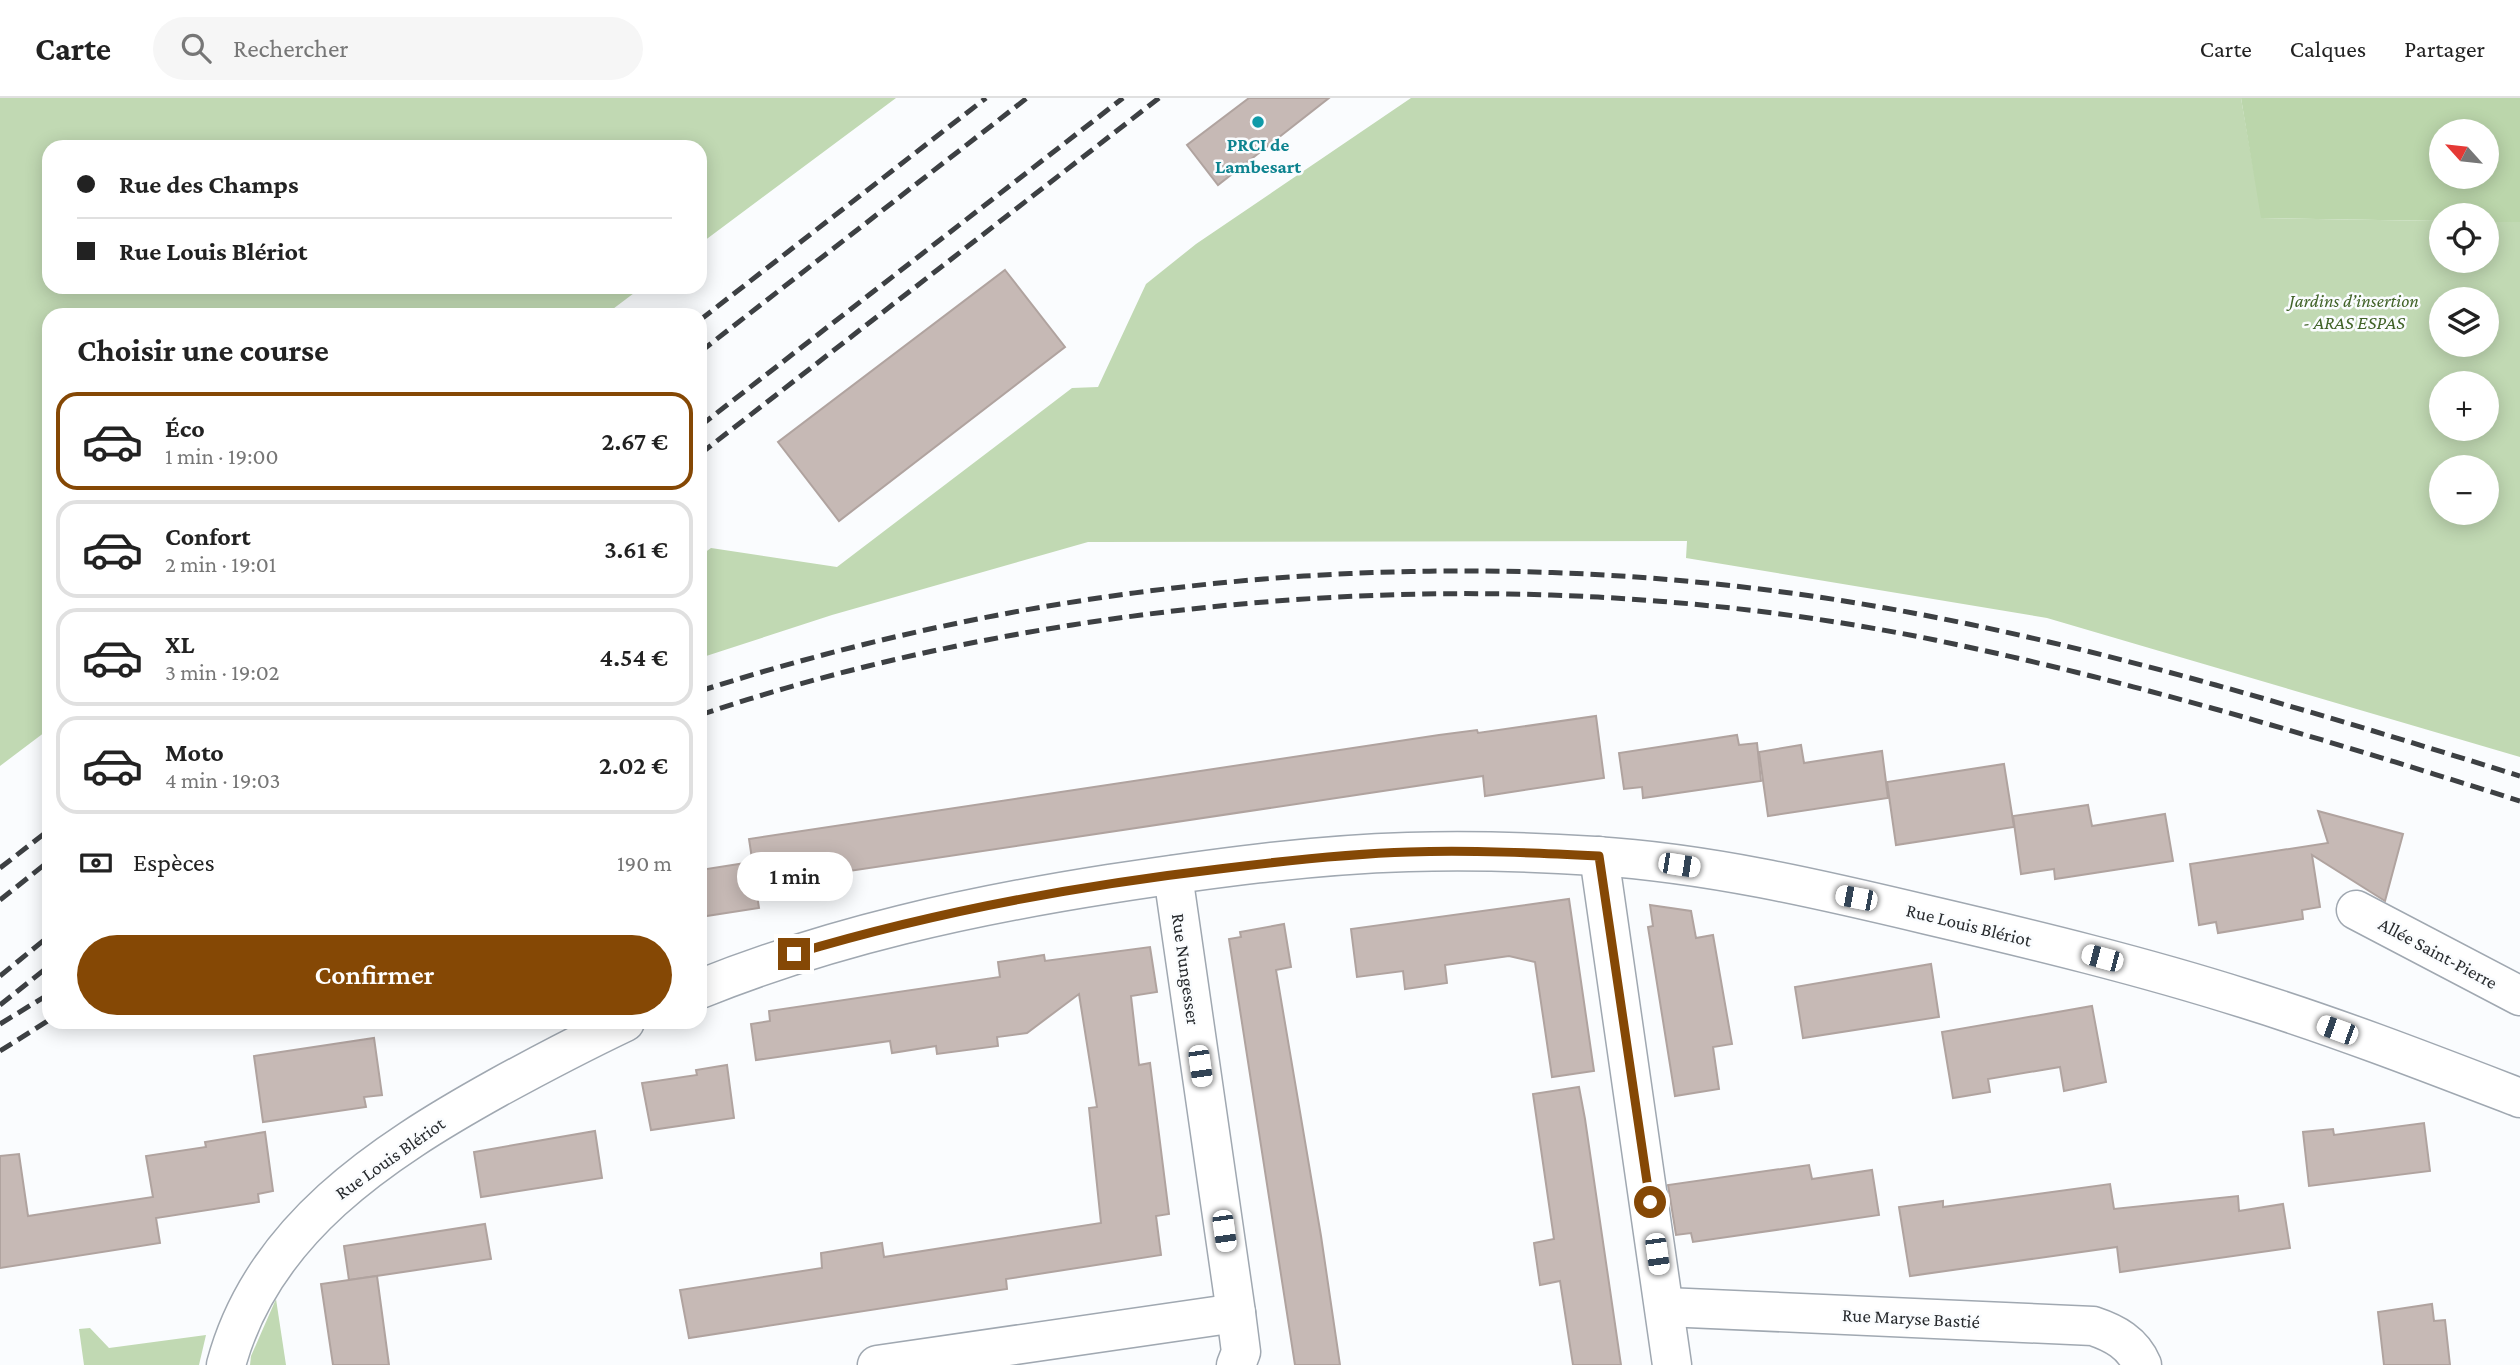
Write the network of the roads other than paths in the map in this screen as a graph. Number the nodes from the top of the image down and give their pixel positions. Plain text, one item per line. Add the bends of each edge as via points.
1 (1599, 856) junction
2 (1173, 874) junction
3 (2356, 910) dead end
4 (707, 986) edge
5 (2520, 996) edge
6 (611, 1029) edge
7 (2520, 1098) edge
8 (1665, 1307) junction
9 (1236, 1313) junction
10 (226, 1365) edge
11 (877, 1365) edge
12 (1236, 1365) edge
13 (1672, 1365) edge
14 (2142, 1365) edge

1 - 2 street, Rue Louis Blériot via 1406,852
1 - 7 street, Rue Louis Blériot via 1829,892 2079,952 2287,1012
1 - 8 street
2 - 4 street, Rue Louis Blériot via 943,914 794,954
2 - 9 street, Rue Nungesser
3 - 5 street, Allée Saint-Pierre
6 - 10 street, Rue Louis Blériot via 428,1128 332,1199 303,1227 260,1285
8 - 13 street
8 - 14 street, Rue Maryse Bastié via 2093,1326 2127,1343
9 - 11 street
9 - 12 street, Rue Nungesser via 1241,1352

